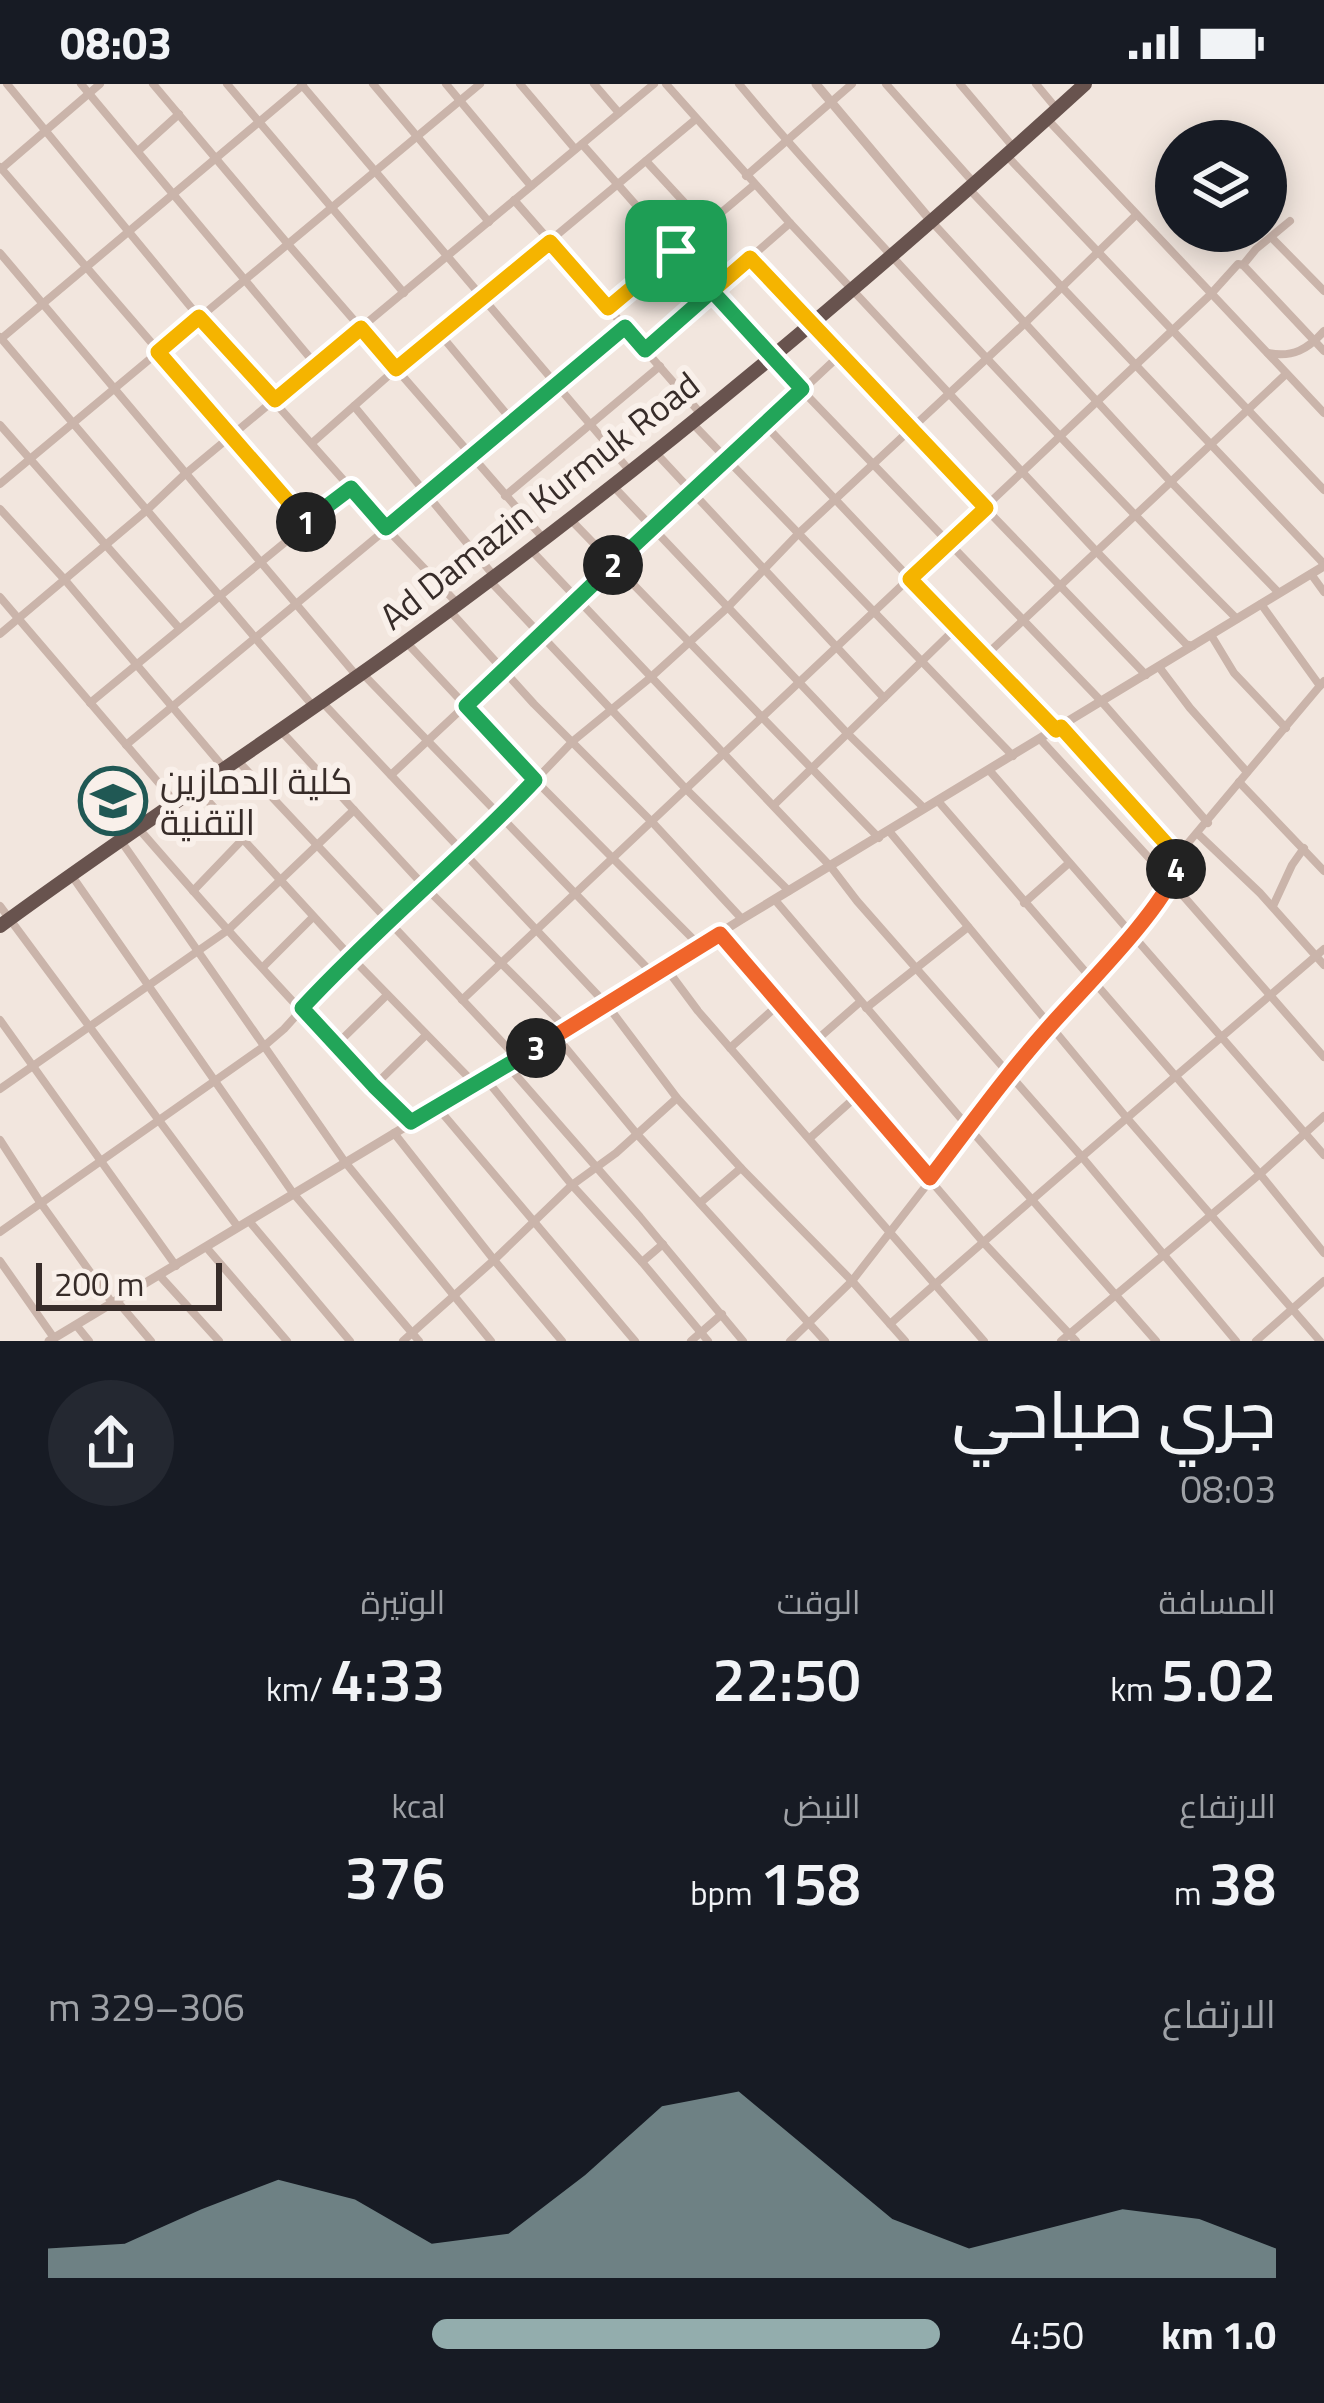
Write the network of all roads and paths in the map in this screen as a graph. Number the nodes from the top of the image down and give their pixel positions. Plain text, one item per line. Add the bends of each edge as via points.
1 (7, 84) edge
2 (81, 84) edge
3 (100, 84) edge
4 (153, 84) edge
5 (226, 84) edge
6 (302, 84) edge
7 (373, 84) edge
8 (446, 84) edge
9 (480, 84) edge
10 (520, 84) edge
11 (594, 84) edge
12 (654, 84) edge
13 (665, 84) edge
14 (739, 84) edge
15 (816, 84) edge
16 (852, 84) edge
17 (886, 84) edge
18 (960, 84) edge
19 (1036, 84) edge
20 (1085, 84) edge
21 (89, 94) junction
22 (461, 102) junction
23 (831, 102) junction
24 (619, 113) junction
25 (179, 114) junction
26 (1052, 114) junction
27 (696, 119) junction
28 (259, 122) junction
29 (46, 130) junction
30 (418, 138) junction
31 (786, 141) junction
32 (579, 146) junction
33 (137, 151) junction
34 (1011, 152) junction
35 (218, 158) junction
36 (646, 161) junction
37 (0, 168) edge
38 (376, 172) junction
39 (746, 176) junction
40 (618, 185) junction
41 (754, 185) junction
42 (532, 186) junction
43 (972, 187) junction
44 (174, 195) junction
45 (514, 200) junction
46 (331, 207) junction
47 (1136, 215) junction
48 (1290, 221) dead end
49 (489, 222) junction
50 (932, 222) junction
51 (790, 223) junction
52 (1287, 224) edge
53 (706, 226) junction
54 (128, 232) junction
55 (550, 242) junction
56 (287, 243) junction
57 (676, 251) junction
58 (1098, 252) junction
59 (1256, 252) edge
60 (1286, 252) edge
61 (0, 254) edge
62 (892, 256) junction
63 (448, 258) junction
64 (750, 258) junction
65 (1243, 265) junction
66 (86, 267) junction
67 (244, 280) junction
68 (1061, 288) junction
69 (852, 290) junction
70 (712, 291) junction
71 (1324, 291) edge
72 (404, 293) junction
73 (1210, 295) junction
74 (483, 299) junction
75 (43, 304) junction
76 (608, 308) junction
77 (199, 317) junction
78 (812, 323) junction
79 (1024, 324) junction
80 (625, 327) junction
81 (361, 328) junction
82 (1171, 331) junction
83 (1324, 331) edge
84 (440, 334) junction
85 (0, 338) edge
86 (1315, 341) junction
87 (645, 350) junction
88 (1324, 351) edge
89 (158, 352) junction
90 (1266, 352) junction
91 (840, 355) junction
92 (771, 358) junction
93 (987, 359) junction
94 (316, 365) junction
95 (660, 366) junction
96 (1134, 366) junction
97 (396, 369) junction
98 (1286, 374) junction
99 (557, 386) junction
100 (116, 388) junction
101 (802, 389) junction
102 (950, 393) junction
103 (275, 400) junction
104 (1096, 402) junction
105 (354, 406) junction
106 (1247, 411) junction
107 (1324, 413) edge
108 (696, 418) junction
109 (514, 422) junction
110 (72, 424) junction
111 (765, 424) junction
112 (0, 425) edge
113 (590, 425) junction
114 (910, 430) junction
115 (233, 436) junction
116 (1060, 436) junction
117 (312, 443) junction
118 (1209, 446) junction
119 (655, 451) junction
120 (472, 458) junction
121 (30, 459) junction
122 (728, 459) junction
123 (873, 464) junction
124 (630, 471) junction
125 (1023, 472) junction
126 (184, 475) junction
127 (1171, 482) junction
128 (0, 484) edge
129 (612, 485) junction
130 (351, 488) junction
131 (1324, 490) edge
132 (692, 492) junction
133 (427, 495) junction
134 (505, 496) junction
135 (835, 500) junction
136 (986, 508) junction
137 (0, 509) edge
138 (146, 511) junction
139 (1134, 516) junction
140 (569, 518) junction
141 (308, 523) junction
142 (386, 528) junction
143 (652, 529) junction
144 (799, 533) junction
145 (543, 538) junction
146 (949, 542) junction
147 (104, 545) junction
148 (530, 549) junction
149 (1096, 552) junction
150 (260, 562) junction
151 (615, 563) junction
152 (1324, 565) edge
153 (764, 569) junction
154 (1311, 574) junction
155 (492, 578) junction
156 (910, 579) junction
157 (65, 580) junction
158 (1060, 586) junction
159 (1324, 592) edge
160 (1279, 593) junction
161 (218, 596) junction
162 (0, 597) edge
163 (577, 599) junction
164 (296, 603) junction
165 (1262, 604) junction
166 (453, 607) junction
167 (728, 608) junction
168 (874, 614) junction
169 (18, 619) junction
170 (1237, 620) junction
171 (1023, 621) junction
172 (179, 628) junction
173 (956, 628) junction
174 (0, 634) edge
175 (540, 634) junction
176 (1211, 635) junction
177 (254, 638) junction
178 (406, 642) junction
179 (689, 643) junction
180 (1193, 646) junction
181 (838, 648) junction
182 (984, 657) junction
183 (920, 662) junction
184 (134, 664) junction
185 (1159, 667) junction
186 (504, 671) junction
187 (360, 675) junction
188 (1146, 675) junction
189 (650, 678) junction
190 (800, 684) junction
191 (1322, 684) edge
192 (884, 698) junction
193 (1102, 701) junction
194 (90, 703) junction
195 (318, 705) junction
196 (466, 706) junction
197 (171, 709) junction
198 (611, 710) junction
199 (764, 718) junction
200 (1059, 728) junction
201 (1286, 728) junction
202 (280, 730) junction
203 (848, 733) junction
204 (1040, 739) junction
205 (427, 741) junction
206 (573, 741) junction
207 (125, 745) junction
208 (725, 754) junction
209 (1012, 756) junction
210 (231, 765) junction
211 (810, 768) junction
212 (989, 770) junction
213 (1247, 772) junction
214 (391, 775) junction
215 (535, 780) junction
216 (1239, 782) junction
217 (197, 789) junction
218 (687, 790) junction
219 (938, 802) junction
220 (176, 803) junction
221 (774, 805) junction
222 (926, 809) junction
223 (354, 810) junction
224 (502, 815) junction
225 (653, 823) junction
226 (1208, 823) junction
227 (139, 829) junction
228 (884, 834) junction
229 (1198, 834) junction
230 (243, 840) junction
231 (121, 841) junction
232 (316, 846) junction
233 (1304, 848) junction
234 (464, 850) junction
235 (1179, 858) junction
236 (614, 859) junction
237 (1070, 863) junction
238 (832, 867) junction
239 (1324, 872) edge
240 (72, 876) junction
241 (280, 881) junction
242 (1172, 883) junction
243 (425, 887) junction
244 (193, 891) junction
245 (789, 891) junction
246 (576, 895) junction
247 (775, 900) junction
248 (1024, 903) junction
249 (1273, 906) junction
250 (4, 916) edge
251 (314, 916) junction
252 (742, 919) junction
253 (389, 921) junction
254 (968, 927) junction
255 (228, 930) junction
256 (538, 931) junction
257 (720, 934) junction
258 (1131, 934) junction
259 (700, 946) junction
260 (198, 951) junction
261 (1320, 952) edge
262 (350, 956) junction
263 (500, 965) junction
264 (1324, 965) edge
265 (263, 967) junction
266 (666, 968) junction
267 (916, 969) junction
268 (654, 975) junction
269 (1091, 979) junction
270 (148, 987) junction
271 (1271, 994) junction
272 (387, 995) junction
273 (462, 1000) junction
274 (607, 1005) junction
275 (778, 1005) junction
276 (863, 1005) junction
277 (302, 1008) junction
278 (0, 1020) edge
279 (1051, 1024) junction
280 (91, 1027) junction
281 (567, 1029) junction
282 (425, 1036) junction
283 (556, 1036) junction
284 (1223, 1038) junction
285 (812, 1044) junction
286 (336, 1045) junction
287 (263, 1047) junction
288 (730, 1048) junction
289 (1324, 1057) edge
290 (513, 1062) junction
291 (33, 1067) junction
292 (1010, 1076) junction
293 (1177, 1078) junction
294 (214, 1081) junction
295 (480, 1081) junction
296 (374, 1086) junction
297 (0, 1089) edge
298 (858, 1095) junction
299 (677, 1097) junction
300 (437, 1107) junction
301 (1324, 1116) edge
302 (1126, 1117) junction
303 (158, 1120) junction
304 (411, 1122) junction
305 (969, 1128) junction
306 (1305, 1132) junction
307 (394, 1133) junction
308 (636, 1133) junction
309 (810, 1138) junction
310 (0, 1140) edge
311 (1324, 1155) edge
312 (1082, 1157) junction
313 (100, 1160) junction
314 (345, 1162) junction
315 (597, 1166) junction
316 (741, 1168) junction
317 (1259, 1174) junction
318 (930, 1178) junction
319 (572, 1185) junction
320 (293, 1193) junction
321 (1033, 1201) junction
322 (40, 1202) junction
323 (700, 1203) junction
324 (1210, 1215) junction
325 (536, 1221) junction
326 (244, 1224) junction
327 (0, 1232) edge
328 (890, 1233) junction
329 (983, 1242) junction
330 (663, 1244) junction
331 (206, 1247) junction
332 (1163, 1253) junction
333 (1324, 1253) edge
334 (494, 1260) junction
335 (0, 1261) edge
336 (643, 1262) junction
337 (176, 1266) junction
338 (160, 1276) junction
339 (852, 1281) junction
340 (1324, 1281) edge
341 (935, 1284) junction
342 (1115, 1293) junction
343 (453, 1297) junction
344 (115, 1302) junction
345 (1293, 1310) junction
346 (722, 1314) junction
347 (811, 1323) junction
348 (890, 1324) junction
349 (76, 1325) junction
350 (701, 1332) junction
351 (415, 1337) edge
352 (1073, 1337) edge
353 (51, 1340) edge
354 (89, 1341) edge
355 (151, 1341) edge
356 (219, 1341) edge
357 (287, 1341) edge
358 (350, 1341) edge
359 (403, 1341) edge
360 (491, 1341) edge
361 (562, 1341) edge
362 (635, 1341) edge
363 (691, 1341) edge
364 (708, 1341) edge
365 (743, 1341) edge
366 (790, 1341) edge
367 (825, 1341) edge
368 (904, 1341) edge
369 (984, 1341) edge
370 (1060, 1341) edge
371 (1156, 1341) edge
372 (1236, 1341) edge
373 (1256, 1341) edge
374 (1320, 1341) edge

1 - 29 street
2 - 21 street
3 - 21 street
4 - 25 street
5 - 28 street
6 - 28 street
6 - 38 street
7 - 30 street
8 - 22 street
9 - 22 street
10 - 32 street
11 - 24 street
12 - 24 street
13 - 27 street
14 - 31 street
15 - 23 street
16 - 23 street
17 - 43 street
18 - 34 street
19 - 26 street
20 - 26 highway, Ad Damazin Kurmuk Road
21 - 29 street
21 - 33 street
22 - 30 street
22 - 42 street
23 - 31 street
23 - 50 street
24 - 32 street
25 - 33 street
25 - 35 street
26 - 34 highway, Ad Damazin Kurmuk Road
26 - 47 street
27 - 36 street
27 - 39 street
28 - 35 street
28 - 46 street
29 - 37 street
29 - 54 street
30 - 38 street
30 - 49 street
31 - 39 street
31 - 62 street
32 - 40 street
32 - 42 street
33 - 44 street
34 - 43 highway, Ad Damazin Kurmuk Road
34 - 58 street
35 - 44 street
35 - 56 street
36 - 40 street
36 - 53 street
37 - 66 street
38 - 46 street
38 - 63 street
39 - 41 street
40 - 55 street
40 - 57 street
41 - 51 street
41 - 53 street
42 - 45 street
43 - 50 highway, Ad Damazin Kurmuk Road
43 - 68 street
44 - 54 street
44 - 67 street
45 - 49 street
45 - 55 street
46 - 56 street
46 - 72 street
47 - 58 street
47 - 73 street
48 - 52 street
49 - 63 street
50 - 62 highway, Ad Damazin Kurmuk Road
50 - 79 street
51 - 64 street
51 - 69 street
53 - 57 street
54 - 66 street
54 - 77 street
55 - 74 street
55 - 76 street
56 - 67 street
56 - 81 street
57 - 70 street
57 - 76 street
58 - 68 street
58 - 82 street
59 - 65 street
60 - 71 street
61 - 75 street
62 - 69 highway, Ad Damazin Kurmuk Road
62 - 93 street
63 - 72 street
63 - 74 street
64 - 70 street
64 - 78 street
65 - 73 street
65 - 86 street
66 - 75 street
66 - 89 street
67 - 77 street
67 - 94 street
68 - 79 street
68 - 96 street
69 - 78 highway, Ad Damazin Kurmuk Road
69 - 102 street
70 - 87 street
70 - 92 street
72 - 81 street
73 - 82 street
73 - 90 street
74 - 84 street
74 - 99 street
75 - 85 street
75 - 100 street
76 - 80 street
77 - 89 street
77 - 103 street
78 - 91 street
78 - 92 highway, Ad Damazin Kurmuk Road
79 - 93 street
79 - 104 street
80 - 87 street
80 - 99 street
81 - 94 street
81 - 97 street
82 - 96 street
82 - 106 street
83 - 86 street
84 - 97 street
84 - 109 street
85 - 110 street
86 - 88 street
86 - 90 street via 1288,355
87 - 95 street
89 - 100 street
89 - 115 street
90 - 98 street
91 - 101 street
91 - 114 street
92 - 101 street
92 - 108 highway, Ad Damazin Kurmuk Road
93 - 102 street
93 - 116 street
94 - 103 street
95 - 108 street
95 - 113 street
96 - 104 street
96 - 118 street
97 - 105 street
97 - 120 street
98 - 106 street
98 - 107 street
99 - 109 street
99 - 113 street
100 - 110 street
100 - 126 street
101 - 111 street
101 - 123 street
102 - 114 street
102 - 125 street
103 - 115 street
103 - 117 street
104 - 116 street
104 - 127 street
105 - 117 street
105 - 133 street
106 - 118 street
106 - 131 street
108 - 119 highway, Ad Damazin Kurmuk Road
108 - 122 street
109 - 120 street
110 - 121 street
110 - 138 street
111 - 122 street
111 - 135 street
112 - 121 street
113 - 124 street
113 - 134 street
114 - 123 street
114 - 136 street
115 - 126 street
115 - 141 street
116 - 125 street
116 - 139 street
117 - 130 street
118 - 127 street
118 - 152 street
119 - 124 highway, Ad Damazin Kurmuk Road
119 - 132 street
120 - 133 street
120 - 134 street
121 - 128 street
121 - 147 street
122 - 132 street
122 - 144 street
123 - 135 street
123 - 146 street
124 - 129 highway, Ad Damazin Kurmuk Road
125 - 136 street
125 - 149 street
126 - 138 street
126 - 150 street
127 - 139 street
127 - 160 street
129 - 140 highway, Ad Damazin Kurmuk Road
129 - 143 street
130 - 141 street
130 - 142 street
132 - 143 street
132 - 153 street
133 - 142 street
133 - 155 street
134 - 145 street
135 - 144 street
135 - 156 street
136 - 146 street
136 - 158 street
137 - 157 street
138 - 147 street
138 - 161 street
139 - 149 street
139 - 170 street
140 - 145 highway, Ad Damazin Kurmuk Road
140 - 151 street
141 - 150 street
142 - 164 street
142 - 166 street
143 - 151 street
143 - 167 street
144 - 153 street
144 - 168 street
145 - 148 highway, Ad Damazin Kurmuk Road
146 - 156 street
146 - 171 street
147 - 157 street
147 - 172 street
148 - 155 highway, Ad Damazin Kurmuk Road
148 - 163 street
149 - 158 street
149 - 180 street
150 - 161 street
150 - 164 street
151 - 163 street
151 - 179 street
152 - 154 street
153 - 167 street
153 - 181 street
154 - 159 street
154 - 160 street
155 - 166 highway, Ad Damazin Kurmuk Road
155 - 175 street
156 - 168 street
156 - 173 street
157 - 169 street
157 - 184 street
158 - 171 street
158 - 188 street
160 - 165 street
161 - 172 street
161 - 177 street
162 - 169 street
163 - 175 street
163 - 189 street
164 - 177 street
164 - 187 street
165 - 170 street
165 - 191 street
166 - 178 highway, Ad Damazin Kurmuk Road
166 - 186 street
167 - 179 street
167 - 190 street
168 - 181 street
168 - 183 street
169 - 174 street
169 - 194 street
170 - 176 street
171 - 182 street
171 - 193 street
172 - 184 street
173 - 182 street
173 - 183 street
175 - 186 street
175 - 198 street
176 - 180 street
176 - 201 street
177 - 195 street
177 - 197 street
178 - 187 highway, Ad Damazin Kurmuk Road
178 - 196 street
179 - 189 street
179 - 199 street
180 - 185 street
181 - 190 street
181 - 192 street
182 - 200 street
183 - 192 street
183 - 209 street
184 - 194 street
184 - 197 street
185 - 188 street
185 - 213 street
186 - 196 street
186 - 206 street
187 - 195 highway, Ad Damazin Kurmuk Road
187 - 205 street
188 - 193 street
189 - 198 street
189 - 208 street
190 - 199 street
190 - 203 street
191 - 201 street
192 - 203 street
193 - 200 street
193 - 226 street
194 - 207 street
195 - 202 highway, Ad Damazin Kurmuk Road
195 - 214 street
196 - 205 street
196 - 215 street
197 - 207 street
197 - 210 street
198 - 206 street
198 - 218 street
199 - 208 street
199 - 211 street
200 - 204 street
200 - 235 street
201 - 213 street
202 - 210 highway, Ad Damazin Kurmuk Road
202 - 223 street
203 - 211 street
203 - 222 street
204 - 209 street
204 - 242 street
205 - 214 street
205 - 224 street
206 - 215 street
206 - 225 street
207 - 220 street
208 - 218 street
208 - 221 street
209 - 212 street
210 - 217 highway, Ad Damazin Kurmuk Road
210 - 232 street
211 - 221 street
211 - 228 street
212 - 219 street
212 - 237 street
213 - 216 street
214 - 234 street
215 - 224 street
215 - 236 street
216 - 226 street
216 - 233 street
217 - 220 highway, Ad Damazin Kurmuk Road
217 - 230 street
218 - 225 street
218 - 245 street
219 - 222 street
219 - 248 street
220 - 227 highway, Ad Damazin Kurmuk Road
221 - 238 street
222 - 228 street
223 - 232 street
223 - 243 street
224 - 234 street
224 - 246 street
225 - 236 street
225 - 252 street
226 - 229 street
227 - 231 highway, Ad Damazin Kurmuk Road
227 - 244 street
228 - 238 street
228 - 254 street
229 - 235 street
229 - 249 street
230 - 241 street
230 - 244 street
231 - 240 highway, Ad Damazin Kurmuk Road
231 - 260 street
232 - 241 street
232 - 253 street
233 - 239 street
233 - 249 street
234 - 243 street
234 - 256 street
235 - 242 street
236 - 246 street
236 - 259 street
237 - 248 street
237 - 258 street
238 - 245 street
238 - 267 street
240 - 250 highway, Ad Damazin Kurmuk Road
240 - 270 street
241 - 251 street
241 - 255 street
242 - 258 street
242 - 271 street
243 - 253 street
243 - 263 street
244 - 255 street
245 - 247 street
246 - 256 street
246 - 268 street
247 - 252 street
247 - 276 street
248 - 269 street
249 - 261 street
250 - 280 street
251 - 262 street
251 - 265 street
252 - 257 street
253 - 262 street
253 - 273 street
254 - 267 street
254 - 279 street
255 - 260 street
255 - 265 street
256 - 263 street
256 - 274 street
257 - 259 street
257 - 275 street
258 - 269 street
258 - 284 street
259 - 266 street
260 - 270 street
260 - 287 street
261 - 264 street
261 - 271 street
262 - 272 street
262 - 277 street
263 - 273 street
263 - 281 street
265 - 277 street
266 - 268 street
266 - 288 street
267 - 276 street
267 - 292 street
268 - 274 street
269 - 279 street
269 - 293 street
270 - 280 street
270 - 294 street
271 - 284 street
271 - 289 street
272 - 282 street
272 - 286 street
273 - 290 street
274 - 281 street
274 - 299 street
275 - 285 street
275 - 288 street
276 - 285 street
276 - 305 street
277 - 286 street
277 - 287 street
278 - 291 street
279 - 292 street
279 - 302 street
280 - 291 street
280 - 303 street
281 - 283 street
282 - 295 street
282 - 296 street
283 - 290 street
283 - 308 street
284 - 293 street
284 - 306 street
285 - 298 street
286 - 296 street
287 - 294 street
287 - 314 street
288 - 309 street
290 - 295 street
290 - 315 street
291 - 297 street
291 - 313 street
292 - 305 street
292 - 312 street
293 - 302 street
293 - 317 street
294 - 303 street
294 - 320 street
295 - 300 street
295 - 319 street
296 - 304 street
298 - 309 street
298 - 318 street
299 - 308 street
299 - 316 street
300 - 304 street
300 - 325 street
301 - 306 street
302 - 312 street
302 - 324 street
303 - 313 street
303 - 326 street
304 - 307 street
305 - 318 street
305 - 321 street
306 - 311 street
306 - 317 street
307 - 314 street
307 - 334 street
308 - 315 street
308 - 323 street
309 - 328 street
310 - 322 street
312 - 321 street
312 - 332 street
313 - 322 street
313 - 337 street
314 - 320 street
314 - 343 street
315 - 319 street
315 - 330 street
316 - 323 street
316 - 339 street
317 - 324 street
317 - 333 street
318 - 328 street
318 - 329 street
319 - 325 street
319 - 336 street
320 - 326 street
320 - 351 street
321 - 329 street
321 - 342 street
322 - 327 street
322 - 344 street
323 - 347 street
324 - 332 street
324 - 345 street
325 - 334 street
325 - 362 street
326 - 331 street
326 - 358 street
328 - 339 street
328 - 341 street
329 - 341 street
329 - 352 street
330 - 336 street
330 - 346 street
331 - 337 street
331 - 357 street
332 - 342 street
332 - 372 street
334 - 343 street
334 - 361 street
335 - 353 street
336 - 350 street
337 - 338 street
338 - 344 street
338 - 356 street
339 - 347 street
339 - 348 street
340 - 345 street
341 - 348 street
341 - 369 street
342 - 352 street
342 - 371 street
343 - 351 street
343 - 360 street
344 - 349 street
344 - 355 street
345 - 373 street
345 - 374 street
346 - 350 street
346 - 365 street
347 - 366 street
347 - 367 street
348 - 368 street
349 - 353 street
349 - 354 street
350 - 363 street
350 - 364 street
351 - 359 street
352 - 370 street

